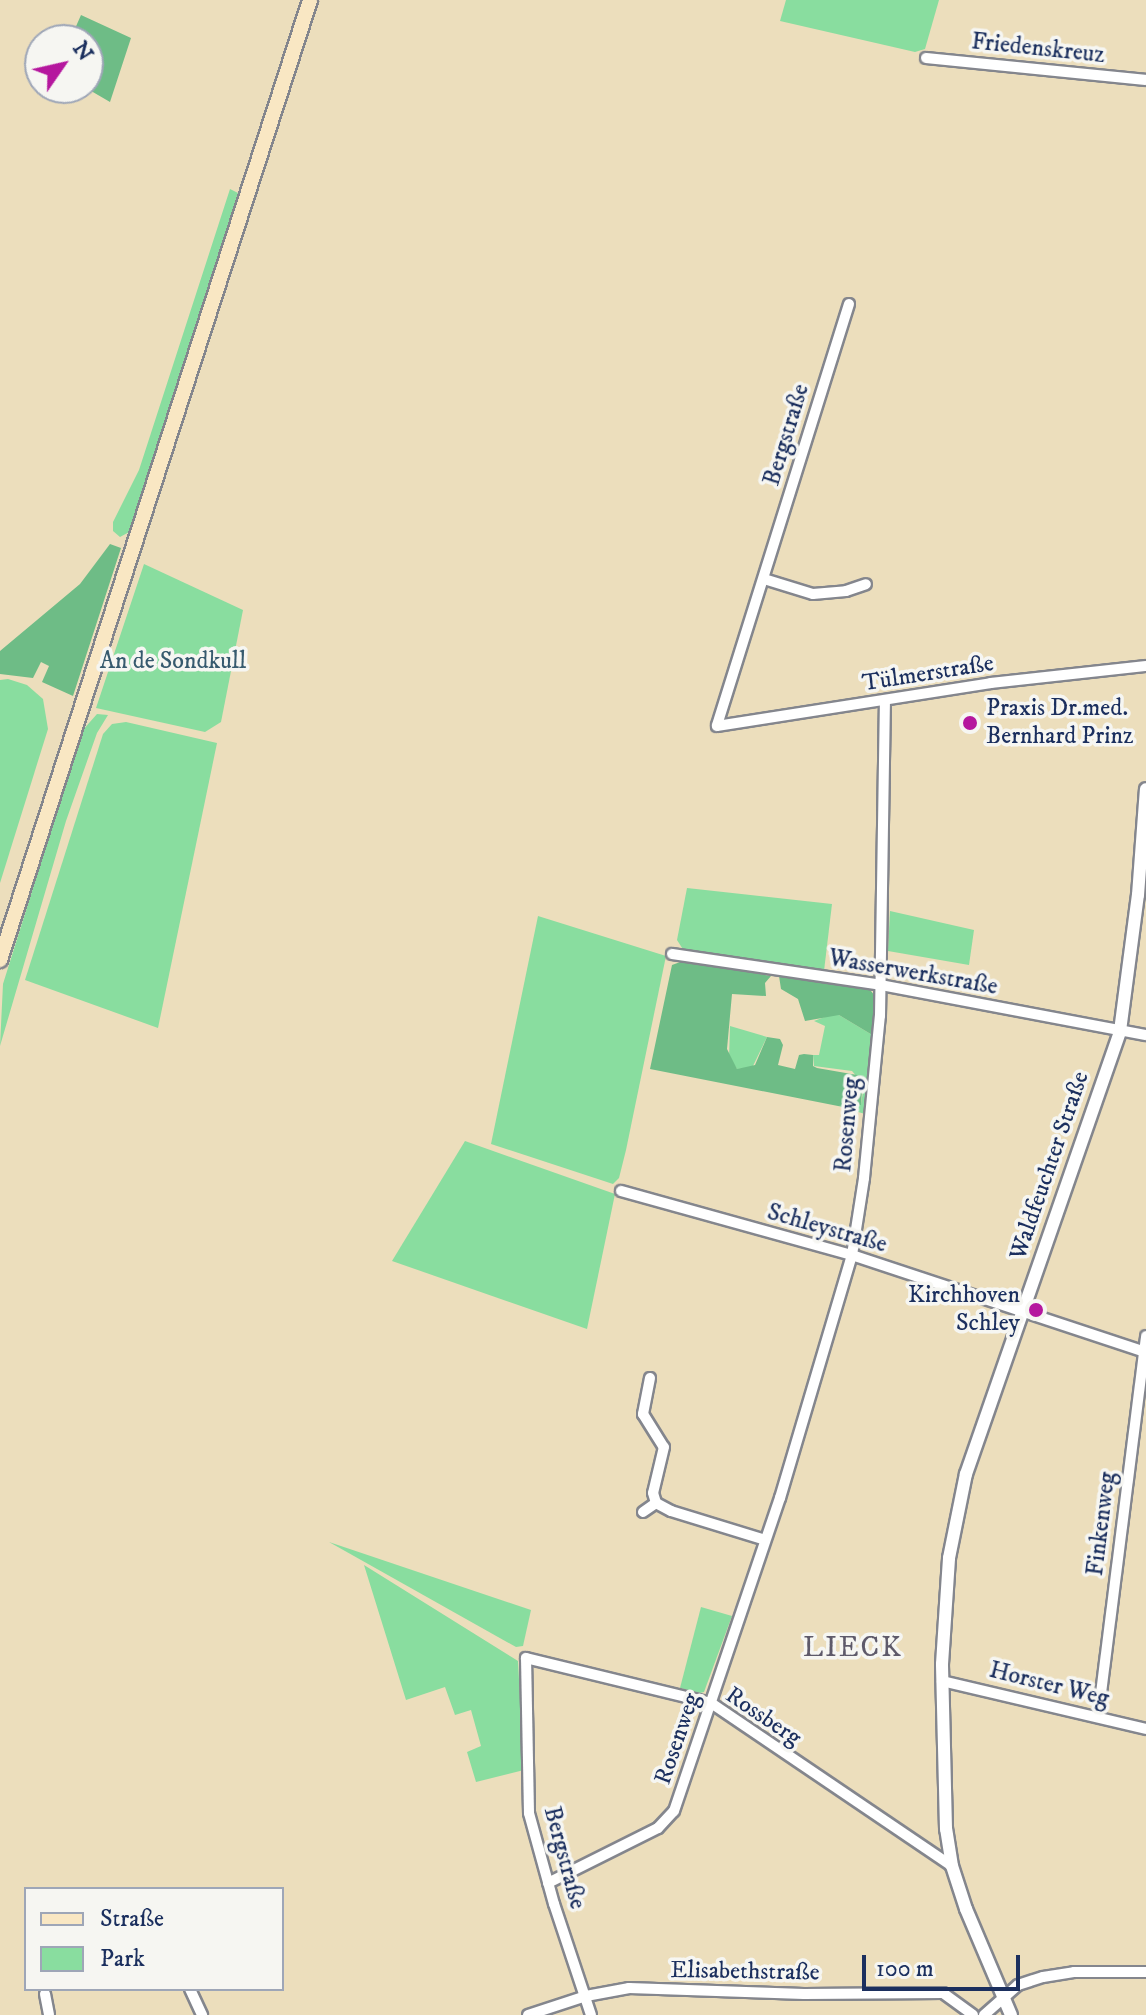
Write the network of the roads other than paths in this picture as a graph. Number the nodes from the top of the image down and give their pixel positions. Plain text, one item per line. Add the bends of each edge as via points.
1 (310, 0) edge
2 (926, 58) dead end
3 (1146, 80) edge
4 (849, 304) dead end
5 (764, 579) junction
6 (866, 584) dead end
7 (1146, 666) edge
8 (885, 701) junction
9 (717, 726) joint
10 (1146, 789) edge
11 (672, 954) dead end
12 (0, 960) edge
13 (881, 985) junction
14 (1120, 1031) junction
15 (1146, 1035) edge
16 (621, 1191) dead end
17 (852, 1255) junction
18 (1021, 1310) junction
19 (1146, 1336) edge
20 (1144, 1352) edge
21 (650, 1378) dead end
22 (656, 1503) junction
23 (643, 1512) dead end
24 (765, 1540) junction
25 (526, 1658) joint
26 (942, 1681) junction
27 (711, 1703) junction
28 (1098, 1717) junction
29 (1146, 1729) edge
30 (952, 1866) junction
31 (548, 1883) junction
32 (1146, 1972) edge
33 (191, 1991) edge
34 (45, 1994) dead end
35 (586, 1996) junction
36 (1002, 1997) junction
37 (49, 2015) edge
38 (202, 2015) edge
39 (528, 2015) edge
40 (591, 2015) edge
41 (973, 2015) edge
42 (984, 2015) edge
43 (1011, 2015) edge

1 - 12 main road
2 - 3 street, Friedenskreuz
4 - 5 street, Bergstraße
5 - 6 street via 813,594
5 - 9 street, Bergstraße
7 - 8 street, Tülmerstraße
8 - 9 street, Tülmerstraße
8 - 13 street, Rosenweg
10 - 14 street, Waldfeuchter Straße
11 - 13 street, Wasserwerkstraße
13 - 14 street, Wasserwerkstraße
13 - 17 street, Rosenweg
14 - 15 street, Wasserwerkstraße
14 - 18 street, Waldfeuchter Straße
16 - 17 street, Schleystraße
17 - 18 street, Schleystraße
17 - 24 street, Rosenweg
18 - 20 street, Schleystraße
18 - 26 street, Waldfeuchter Straße via 955,1518
19 - 20 street, Finkenweg
20 - 28 street, Finkenweg
21 - 22 street via 643,1414 664,1447 653,1493
22 - 23 street
22 - 24 street
24 - 27 street, Rosenweg
25 - 27 street, Rossberg
25 - 31 street, Bergstraße via 529,1813
26 - 28 street, Horster Weg
26 - 30 street, Waldfeuchter Straße via 943,1797
27 - 30 street, Rossberg
27 - 31 street, Rosenweg via 686,1784 664,1824
28 - 29 street, Horster Weg
30 - 36 street, Waldfeuchter Straße
31 - 35 street, Bergstraße
32 - 36 street via 1043,1977
33 - 38 street
34 - 37 street
35 - 39 street, Elisabethstraße
35 - 40 street, Bergstraße
35 - 41 street, Elisabethstraße via 629,1988 943,1993
36 - 42 street
36 - 43 street, Waldfeuchter Straße

